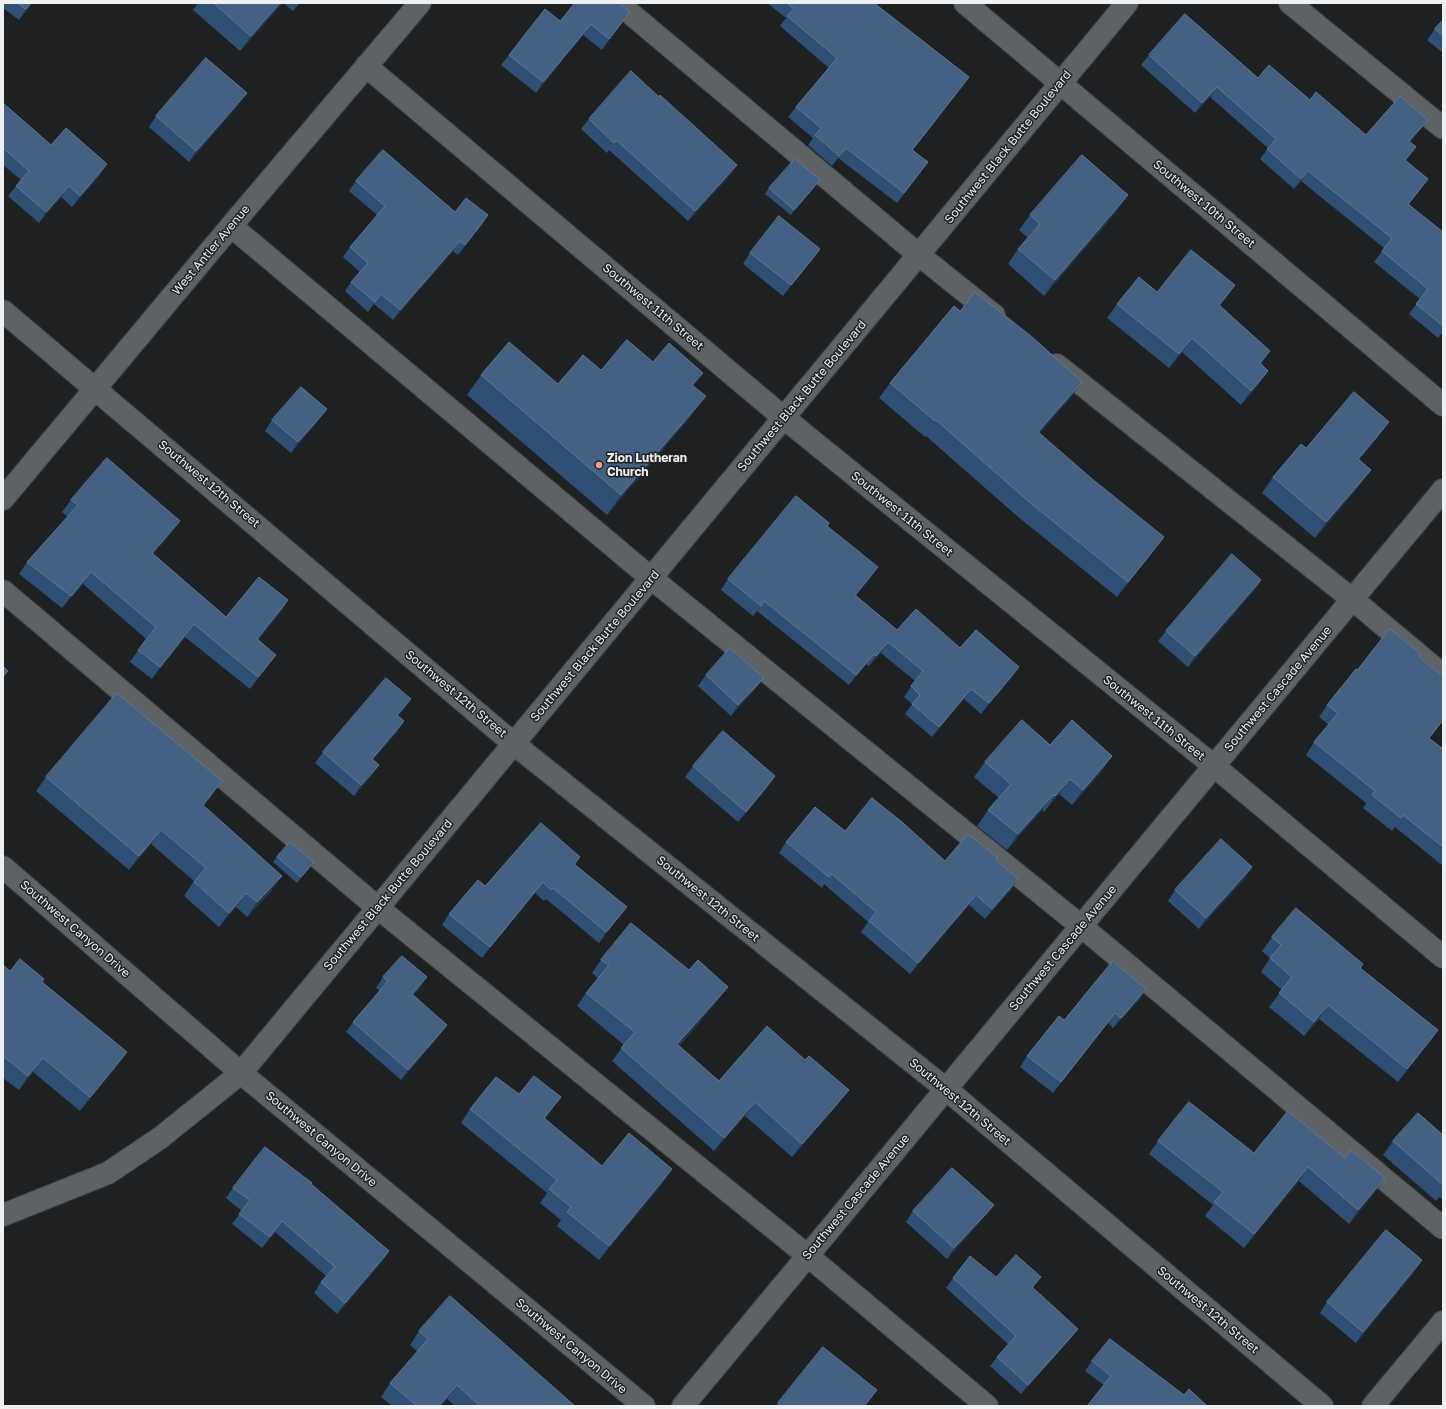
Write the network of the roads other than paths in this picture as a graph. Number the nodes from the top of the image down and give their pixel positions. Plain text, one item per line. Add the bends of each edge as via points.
1 (420, 3) edge
2 (618, 3) edge
3 (965, 3) edge
4 (1127, 3) edge
5 (1290, 3) edge
6 (366, 66) junction
7 (1061, 83) junction
8 (1443, 128) edge
9 (231, 226) junction
10 (919, 255) junction
11 (3, 311) edge
12 (1012, 329) edge
13 (1043, 354) edge
14 (96, 388) junction
15 (1443, 405) edge
16 (784, 418) junction
17 (1443, 490) edge
18 (3, 499) edge
19 (651, 578) junction
20 (3, 591) edge
21 (1352, 599) junction
22 (1443, 675) edge
23 (514, 744) junction
24 (1214, 766) junction
25 (3, 867) edge
26 (378, 908) junction
27 (1082, 926) junction
28 (1443, 957) edge
29 (241, 1073) junction
30 (946, 1089) junction
31 (3, 1215) edge
32 (1443, 1228) edge
33 (808, 1256) junction
34 (1443, 1322) edge
35 (644, 1406) edge
36 (683, 1406) edge
37 (987, 1406) edge
38 (1322, 1406) edge
39 (1373, 1406) edge

1 - 6 street, West Antler Avenue
2 - 10 street
3 - 7 street, Southwest 10th Street
4 - 7 street, Southwest Black Butte Boulevard
5 - 8 street
6 - 9 street, West Antler Avenue
6 - 16 street, Southwest 11th Street
7 - 10 street, Southwest Black Butte Boulevard
7 - 15 street, Southwest 10th Street
9 - 14 street, West Antler Avenue
9 - 19 street
10 - 12 street
10 - 16 street, Southwest Black Butte Boulevard
11 - 14 street, Southwest 12th Street
13 - 21 street
14 - 18 street, West Antler Avenue
14 - 23 street, Southwest 12th Street
16 - 19 street, Southwest Black Butte Boulevard
16 - 24 street, Southwest 11th Street
17 - 21 street, Southwest Cascade Avenue
19 - 23 street, Southwest Black Butte Boulevard
19 - 27 street
20 - 26 street
21 - 22 street
21 - 24 street, Southwest Cascade Avenue
23 - 26 street, Southwest Black Butte Boulevard
23 - 30 street, Southwest 12th Street
24 - 27 street, Southwest Cascade Avenue
24 - 28 street, Southwest 11th Street
25 - 29 street, Southwest Canyon Drive
26 - 29 street, Southwest Black Butte Boulevard
26 - 33 street
27 - 30 street, Southwest Cascade Avenue
27 - 32 street
29 - 31 street, Southwest Black Butte Boulevard via 160,1138 108,1173
29 - 35 street, Southwest Canyon Drive
30 - 33 street, Southwest Cascade Avenue
30 - 38 street, Southwest 12th Street
33 - 36 street, Southwest Cascade Avenue
33 - 37 street
34 - 39 street

